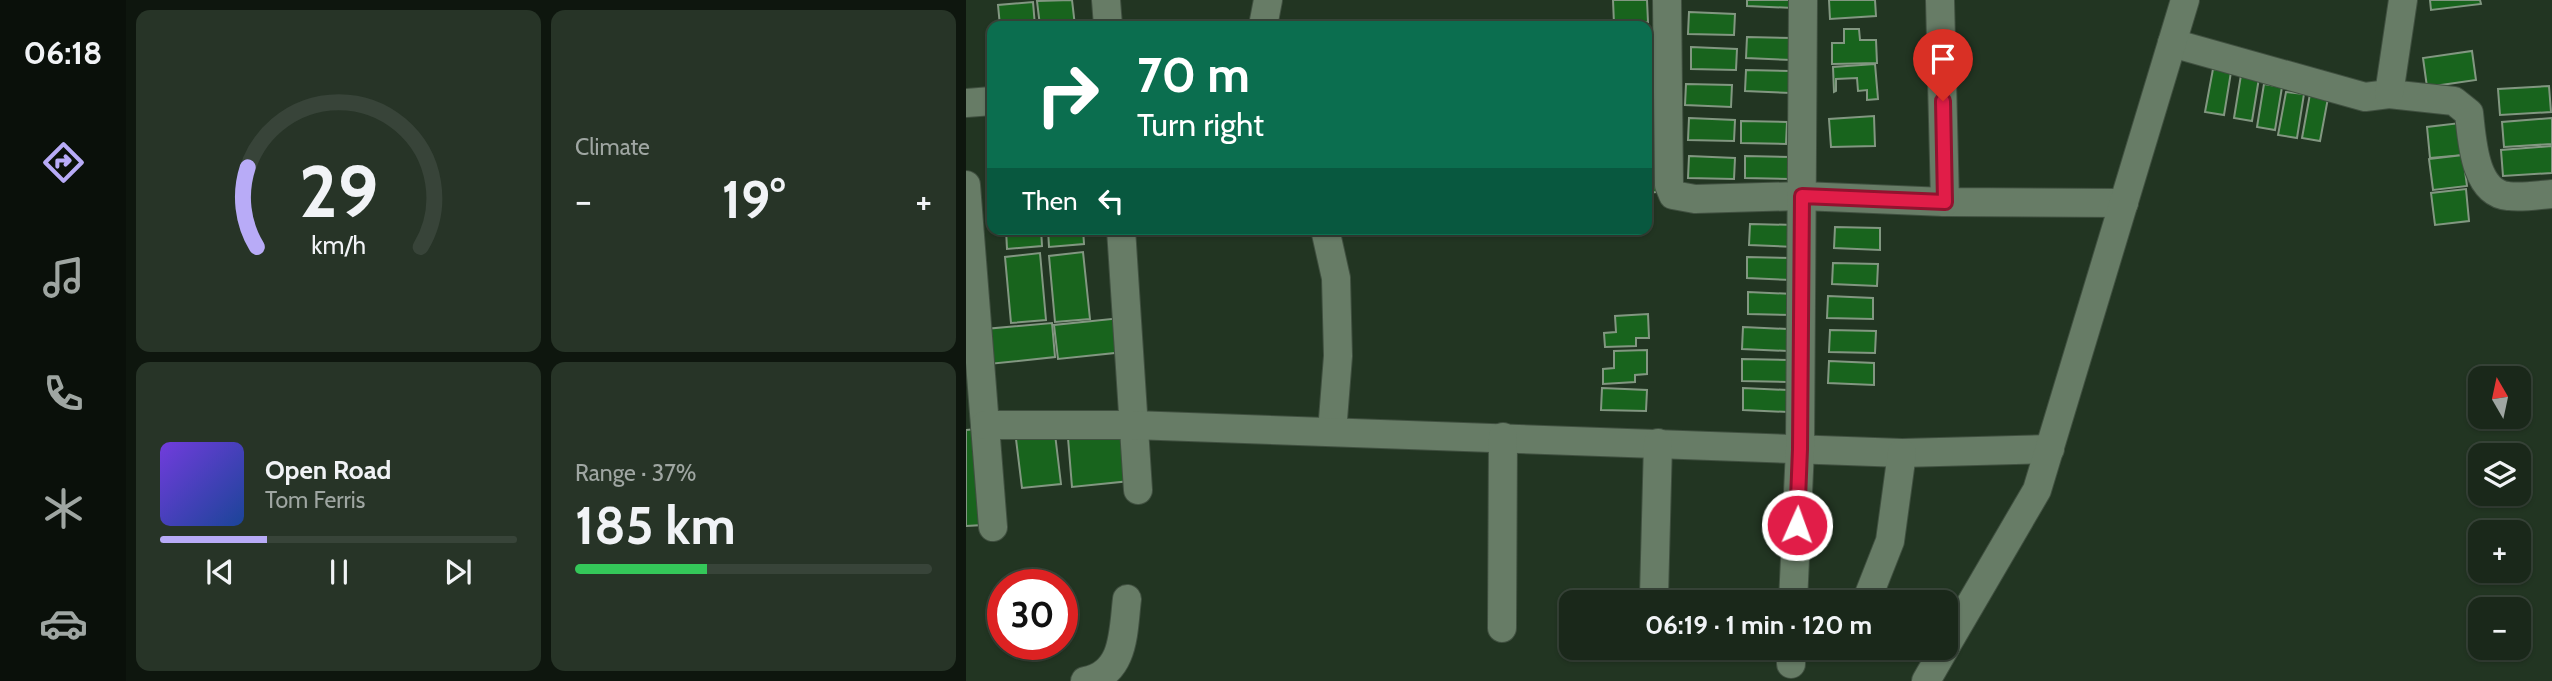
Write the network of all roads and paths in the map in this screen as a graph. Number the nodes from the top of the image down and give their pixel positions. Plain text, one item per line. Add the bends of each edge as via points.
1 (1106, 0) edge
2 (1268, 0) edge
3 (1667, 0) edge
4 (1803, 0) edge
5 (1940, 0) edge
6 (2185, 0) edge
7 (2403, 0) edge
8 (1108, 21) edge
9 (1264, 21) edge
10 (2172, 43) junction
11 (2389, 94) junction
12 (987, 102) edge
13 (966, 103) edge
14 (966, 185) edge
15 (2552, 194) edge
16 (1802, 196) junction
17 (1945, 202) junction
18 (2124, 203) junction
19 (1121, 235) edge
20 (1326, 235) edge
21 (985, 425) junction
22 (1133, 425) junction
23 (1332, 432) junction
24 (1503, 437) junction
25 (1658, 443) junction
26 (1800, 449) junction
27 (2050, 449) junction
28 (1902, 453) junction
29 (1138, 489) dead end
30 (993, 527) dead end
31 (1654, 590) edge
32 (1794, 590) edge
33 (1871, 590) edge
34 (1128, 599) dead end
35 (1958, 626) edge
36 (1502, 628) dead end
37 (1938, 660) edge
38 (1085, 681) edge
39 (1926, 681) edge

1 - 8 street
2 - 9 street
3 - 16 street via 1669,185 1674,195 1696,199
4 - 16 street
5 - 17 street
6 - 10 street
7 - 11 street
10 - 11 street via 2365,97
10 - 18 street
11 - 15 street via 2455,101 2469,113 2471,136 2487,185 2507,196
12 - 13 street
14 - 21 street
16 - 17 street
16 - 26 street
17 - 18 street
18 - 27 street
19 - 22 street
20 - 23 street via 1336,278 1338,356
21 - 22 street
21 - 30 street
22 - 23 street
22 - 29 street
23 - 24 street
24 - 25 street
24 - 36 street
25 - 26 street
25 - 31 street
26 - 28 street
26 - 32 street
27 - 28 street
27 - 35 street via 2037,490
28 - 33 street via 1890,541
34 - 38 street via 1116,659 1106,674
37 - 39 street

